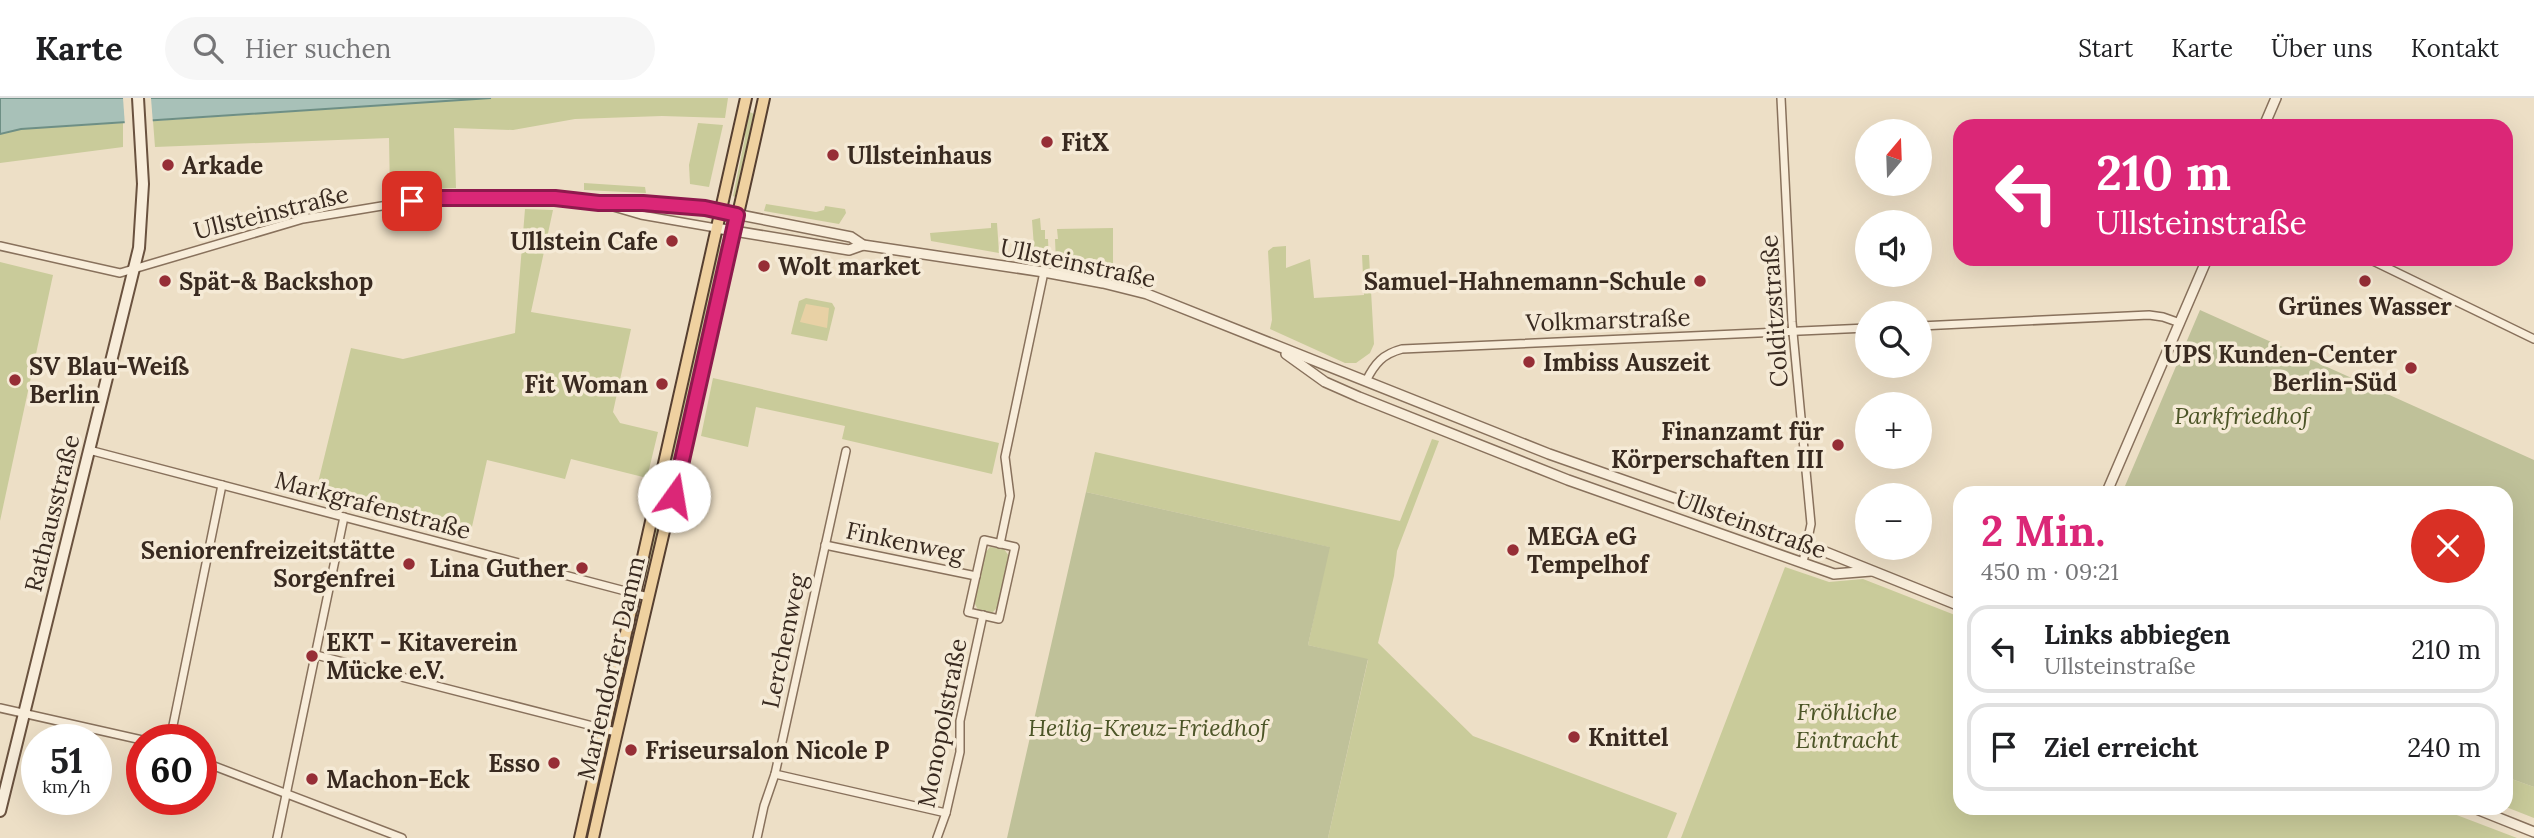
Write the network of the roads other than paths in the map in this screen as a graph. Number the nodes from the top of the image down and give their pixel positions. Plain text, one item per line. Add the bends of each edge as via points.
1 (138, 98) edge
2 (764, 98) edge
3 (1781, 98) edge
4 (2276, 98) edge
5 (746, 99) edge
6 (2267, 119) edge
7 (599, 203) junction
8 (720, 211) junction
9 (737, 215) junction
10 (716, 228) junction
11 (734, 231) junction
12 (863, 245) junction
13 (0, 246) edge
14 (2204, 266) edge
15 (2383, 266) edge
16 (133, 269) junction
17 (1044, 272) junction
18 (2180, 323) junction
19 (1932, 325) edge
20 (1855, 328) edge
21 (1792, 331) junction
22 (2534, 339) edge
23 (1276, 346) junction
24 (1366, 381) junction
25 (1359, 397) junction
26 (1466, 421) junction
27 (1460, 438) junction
28 (89, 450) junction
29 (846, 452) dead end
30 (222, 485) junction
31 (2109, 486) edge
32 (344, 517) junction
33 (1766, 530) junction
34 (1000, 544) junction
35 (825, 545) junction
36 (1808, 545) junction
37 (1760, 547) junction
38 (1803, 562) junction
39 (1873, 571) junction
40 (976, 576) junction
41 (634, 593) junction
42 (648, 597) junction
43 (1953, 604) edge
44 (983, 615) junction
45 (316, 655) junction
46 (0, 708) edge
47 (24, 713) junction
48 (173, 724) edge
49 (605, 729) junction
50 (617, 732) junction
51 (126, 736) edge
52 (217, 767) edge
53 (775, 774) junction
54 (288, 794) junction
55 (0, 811) edge
56 (946, 813) junction
57 (2492, 815) edge
58 (2534, 832) edge
59 (277, 838) edge
60 (402, 838) edge
61 (579, 838) edge
62 (593, 838) edge
63 (757, 838) edge
64 (937, 838) edge

1 - 16 main road, Rathausstraße via 141,225
2 - 9 main road, Mariendorfer Damm
3 - 21 street, Colditzstraße
4 - 6 street
5 - 8 main road, Mariendorfer Damm
7 - 8 street, Ullsteinstraße
7 - 10 street, Ullsteinstraße
7 - 16 street, Ullsteinstraße via 555,198 430,198 303,219
8 - 9 street, Ullsteinstraße
8 - 10 main road, Mariendorfer Damm
9 - 11 main road, Mariendorfer Damm
9 - 12 street, Ullsteinstraße via 851,237
10 - 11 street, Ullsteinstraße
10 - 41 main road, Mariendorfer Damm
11 - 12 street, Ullsteinstraße via 849,250
11 - 42 main road, Mariendorfer Damm
12 - 17 street, Ullsteinstraße
13 - 16 street, Ullsteinstraße via 114,273
14 - 18 street
15 - 22 street
16 - 28 main road, Rathausstraße
17 - 23 street, Ullsteinstraße via 1147,294
17 - 34 street via 1005,457 1010,496
18 - 19 street via 2149,316
18 - 31 street
20 - 21 street, Volkmarstraße
21 - 24 street, Volkmarstraße via 1402,348 1377,362
21 - 36 street, Colditzstraße via 1810,505
23 - 24 street, Ullsteinstraße
23 - 25 street, Ullsteinstraße via 1325,382
24 - 25 street
24 - 26 street, Ullsteinstraße
25 - 27 street, Ullsteinstraße
26 - 27 street
26 - 33 street, Ullsteinstraße
27 - 37 street, Ullsteinstraße
28 - 30 street, Markgrafenstraße
28 - 47 main road, Rathausstraße
29 - 35 street, Lerchenweg
30 - 32 street, Markgrafenstraße
30 - 48 street
32 - 41 street, Markgrafenstraße
32 - 45 street
33 - 36 street, Ullsteinstraße
33 - 37 street
34 - 40 street, Monopolstraße via 984,540
34 - 44 street, Monopolstraße via 1015,547 999,619
35 - 40 street, Finkenweg
35 - 53 street, Lerchenweg
36 - 38 street, Colditzstraße
36 - 39 street, Ullsteinstraße
37 - 38 street, Ullsteinstraße
38 - 39 street, Ullsteinstraße via 1834,574
39 - 43 street, Ullsteinstraße
40 - 44 street, Monopolstraße via 968,612
41 - 42 street, Markgrafenstraße
41 - 49 main road, Mariendorfer Damm
42 - 50 main road, Mariendorfer Damm
44 - 56 street, Monopolstraße
45 - 49 street
45 - 54 street
46 - 47 street
47 - 51 street
47 - 55 main road, Rathausstraße
49 - 50 street
49 - 61 main road, Mariendorfer Damm
50 - 62 main road, Mariendorfer Damm
52 - 54 street
53 - 56 street
53 - 63 street, Lerchenweg
54 - 59 street
54 - 60 street
56 - 64 street, Monopolstraße
57 - 58 street

